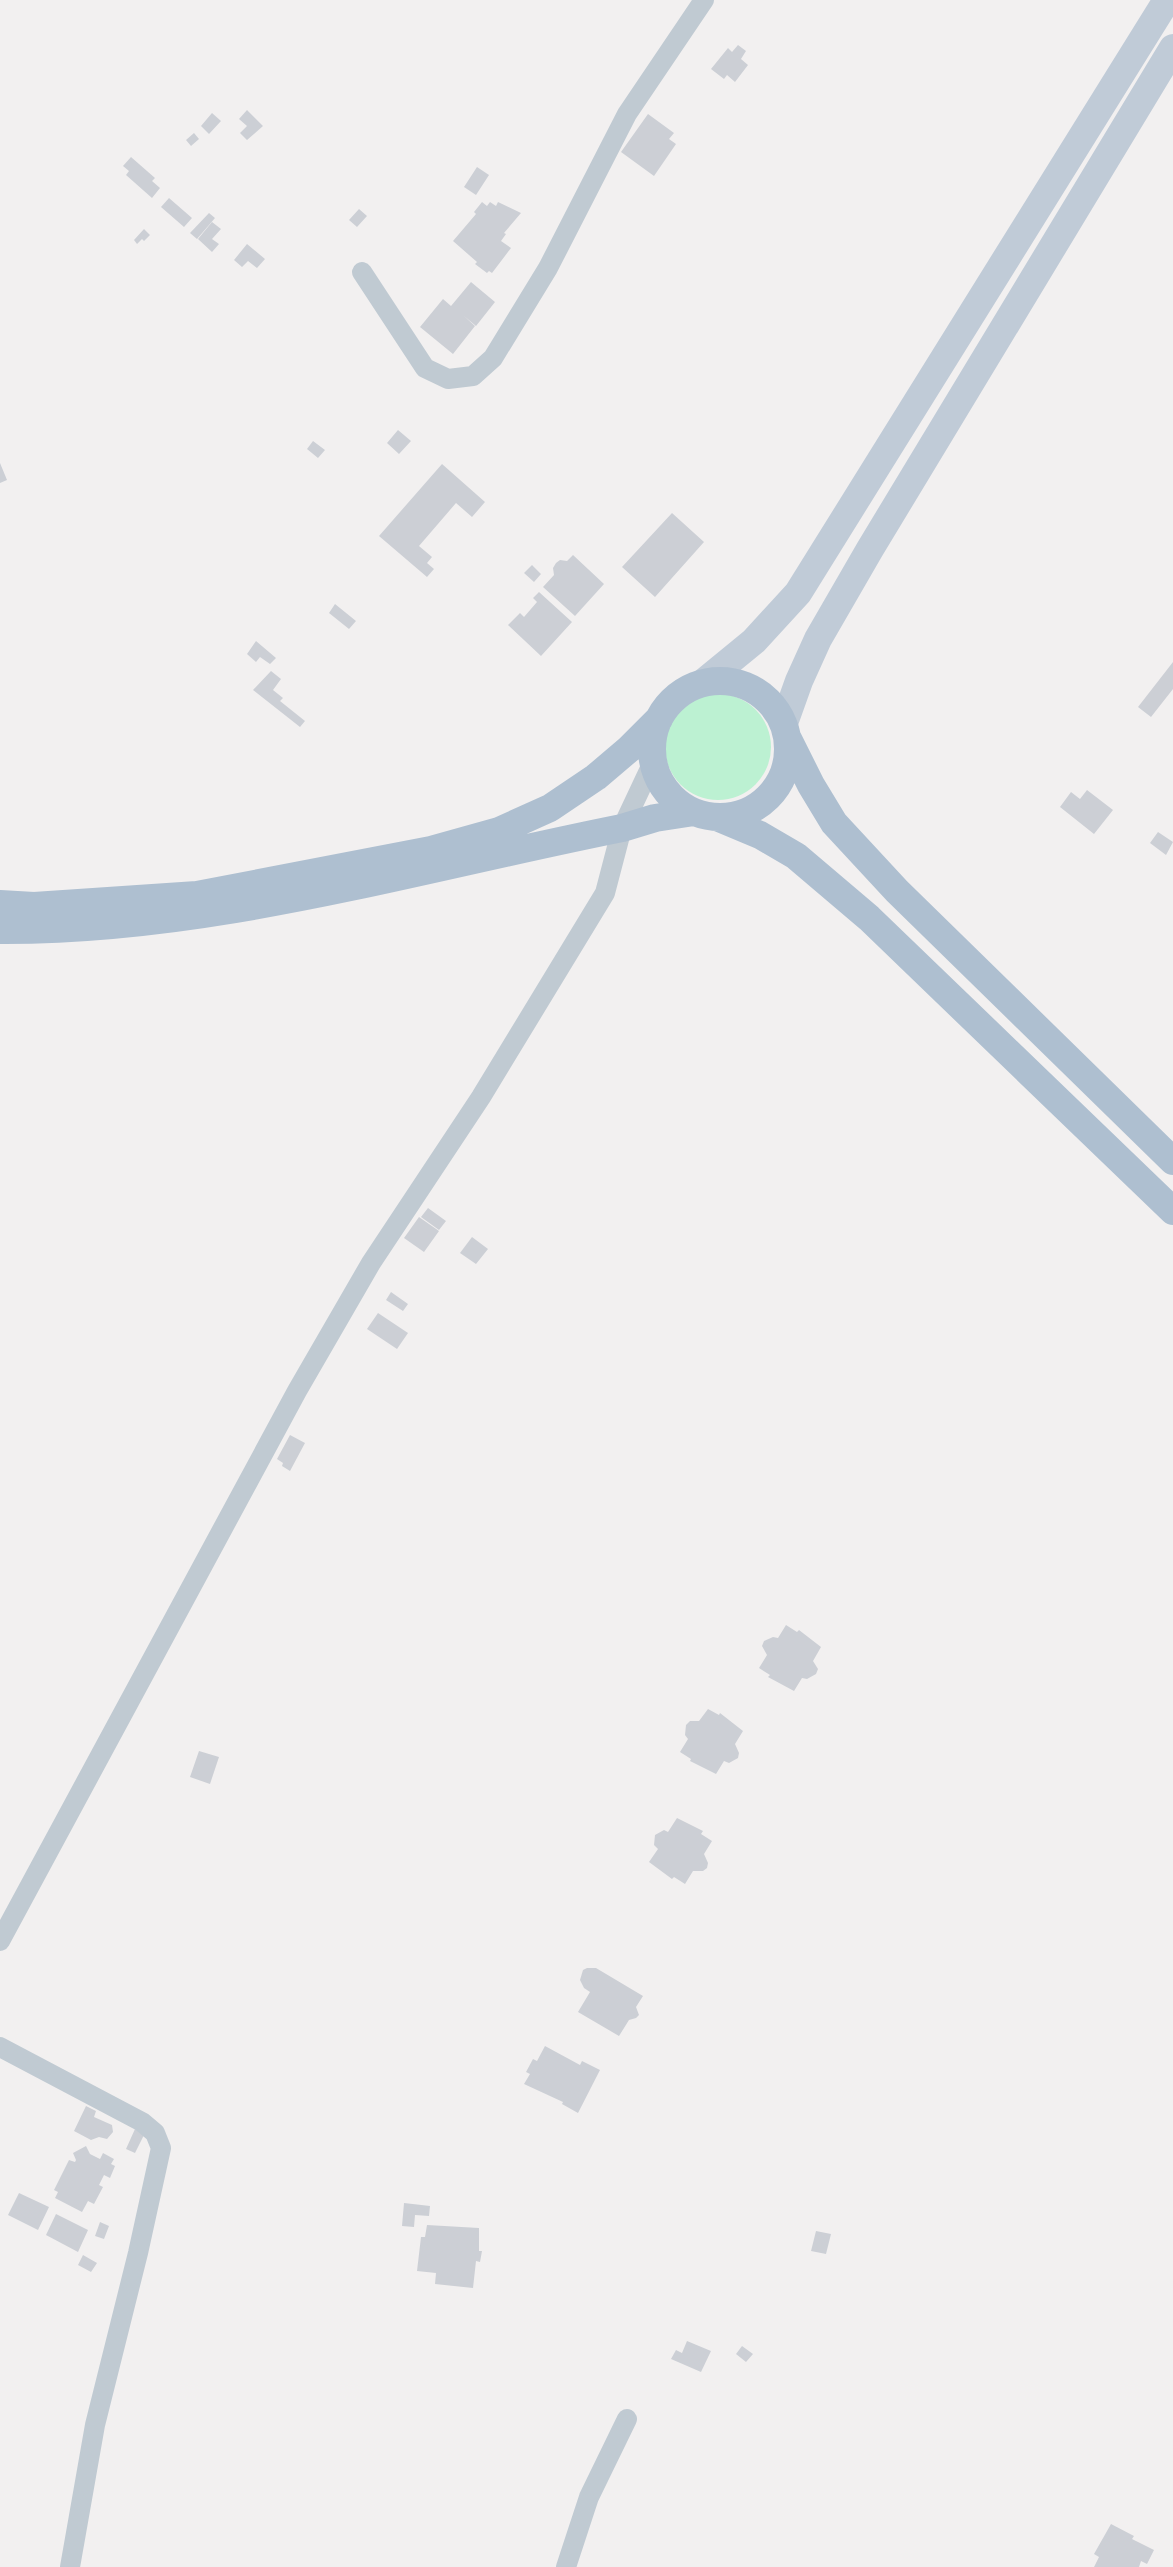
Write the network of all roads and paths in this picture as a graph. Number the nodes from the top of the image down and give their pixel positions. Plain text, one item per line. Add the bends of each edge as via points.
1 (704, 0) edge
2 (1167, 0) edge
3 (1173, 48) edge
4 (362, 272) dead end
5 (704, 682) junction
6 (659, 718) junction
7 (786, 731) junction
8 (654, 762) junction
9 (706, 815) junction
10 (622, 828) junction
11 (0, 904) edge
12 (0, 930) edge
13 (1173, 1161) edge
14 (1173, 1211) edge
15 (0, 1941) edge
16 (0, 2047) edge
17 (627, 2419) dead end
18 (70, 2567) edge
19 (566, 2567) edge

1 - 4 street via 627,114 548,268 493,358 473,376 448,379 425,368
2 - 5 main road via 798,593 754,641
3 - 7 main road via 827,622 799,680
5 - 6 main road via 678,696
5 - 7 main road via 737,682 752,688 771,703
6 - 8 main road via 653,740
6 - 11 main road via 596,778 550,808 499,831 431,850 197,895 34,906
7 - 9 main road via 786,769 771,795 746,812
7 - 13 main road via 811,785 840,830 897,891
8 - 9 main road via 661,783 676,800
8 - 10 street
9 - 10 main road via 655,818
9 - 14 main road via 760,835 796,856 869,918
10 - 12 main road via 196,917
10 - 15 street via 612,874 591,919 481,1096 366,1271 292,1400
16 - 18 street via 142,2122 155,2133 161,2148 95,2425
17 - 19 street via 589,2497

